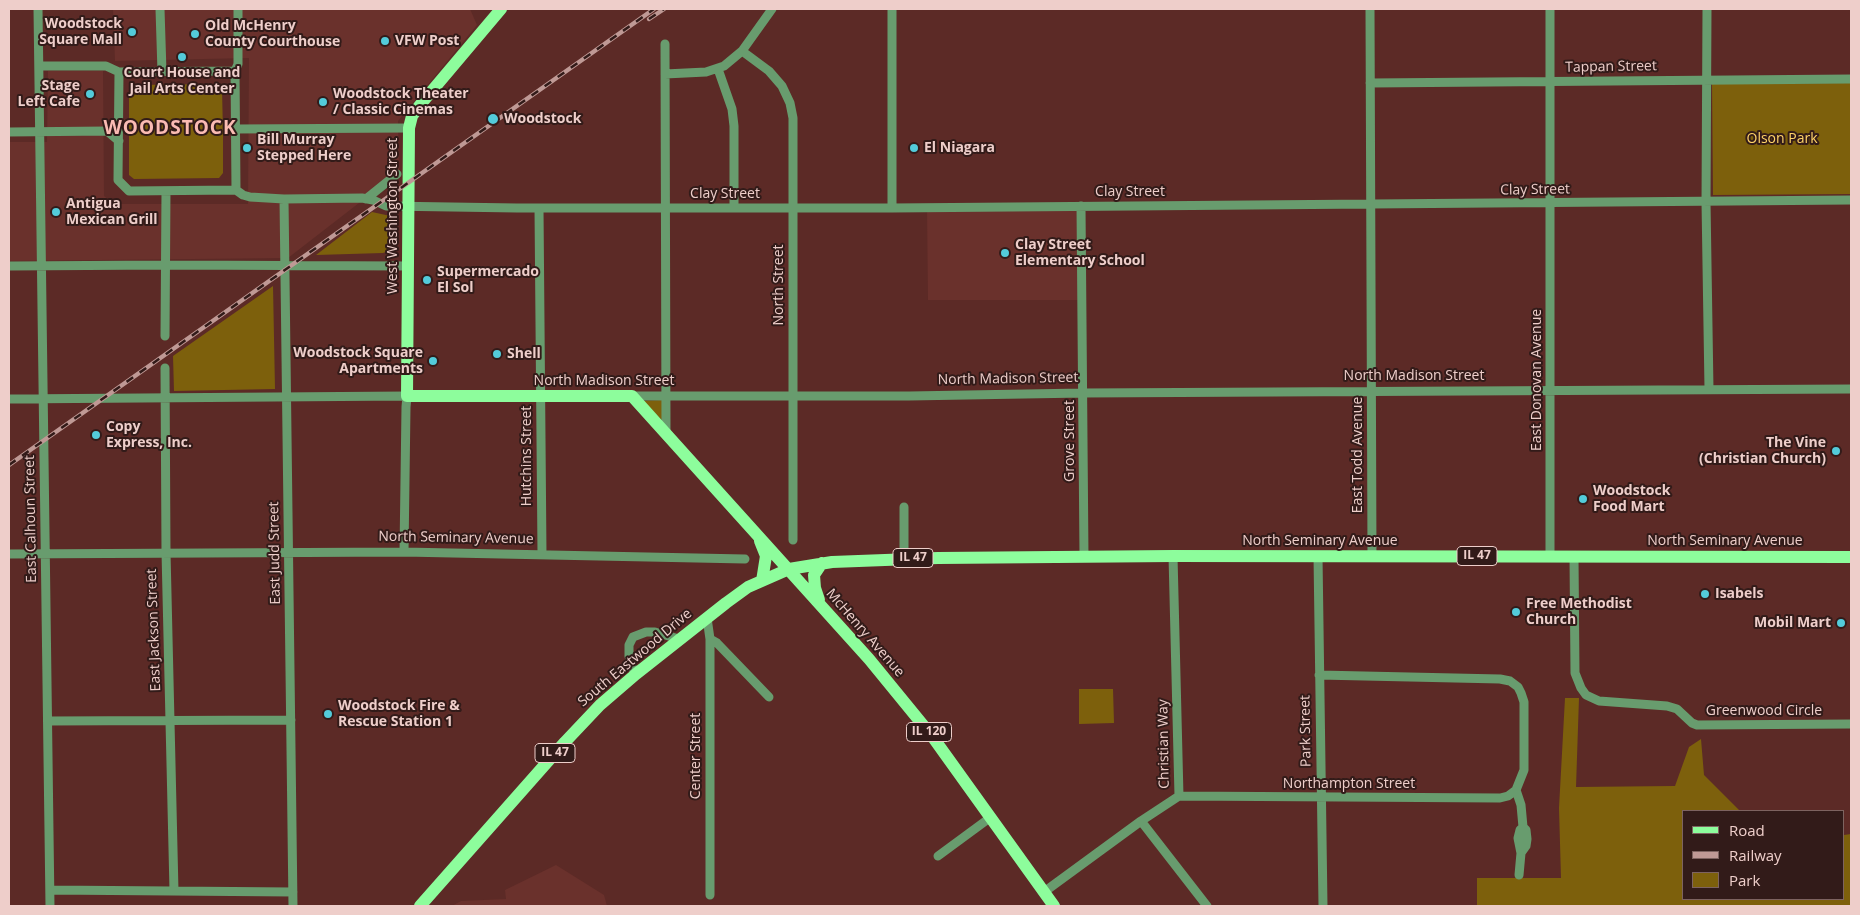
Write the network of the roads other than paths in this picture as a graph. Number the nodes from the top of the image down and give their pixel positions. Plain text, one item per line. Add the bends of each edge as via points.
1 (38, 9) edge
2 (160, 9) edge
3 (238, 9) edge
4 (772, 9) edge
5 (892, 9) edge
6 (1370, 9) edge
7 (1550, 9) edge
8 (1707, 9) edge
9 (497, 10) edge
10 (665, 44) dead end
11 (742, 51) junction
12 (39, 66) junction
13 (718, 69) junction
14 (235, 71) junction
15 (119, 72) junction
16 (162, 72) junction
17 (665, 74) junction
18 (1851, 78) edge
19 (1706, 80) junction
20 (1550, 81) junction
21 (1370, 83) junction
22 (119, 119) junction
23 (408, 128) junction
24 (236, 129) junction
25 (107, 131) junction
26 (9, 132) edge
27 (41, 132) junction
28 (119, 141) junction
29 (397, 174) dead end
30 (236, 190) junction
31 (166, 191) junction
32 (284, 199) junction
33 (366, 199) junction
34 (1851, 200) edge
35 (1706, 202) junction
36 (1550, 203) junction
37 (1371, 205) junction
38 (1081, 206) junction
39 (408, 207) junction
40 (793, 207) junction
41 (539, 208) junction
42 (665, 208) junction
43 (734, 208) junction
44 (892, 208) junction
45 (166, 265) junction
46 (9, 266) edge
47 (40, 266) junction
48 (285, 266) junction
49 (408, 266) junction
50 (166, 336) dead end
51 (166, 368) dead end
52 (1851, 389) edge
53 (1551, 390) junction
54 (1709, 390) junction
55 (1372, 392) junction
56 (1083, 393) junction
57 (793, 395) junction
58 (407, 396) junction
59 (540, 396) junction
60 (632, 396) junction
61 (666, 396) junction
62 (287, 397) junction
63 (43, 398) junction
64 (166, 398) junction
65 (9, 399) edge
66 (666, 433) junction
67 (904, 507) dead end
68 (759, 536) junction
69 (793, 540) dead end
70 (166, 552) junction
71 (288, 552) junction
72 (404, 552) junction
73 (9, 554) edge
74 (45, 554) junction
75 (542, 554) junction
76 (1173, 556) junction
77 (1318, 556) junction
78 (1372, 556) junction
79 (1550, 556) junction
80 (1574, 556) junction
81 (1084, 557) junction
82 (1851, 557) edge
83 (904, 558) junction
84 (746, 559) dead end
85 (822, 563) junction
86 (789, 569) junction
87 (762, 581) junction
88 (820, 605) junction
89 (707, 618) junction
90 (679, 639) junction
91 (710, 639) junction
92 (636, 674) junction
93 (1319, 675) junction
94 (769, 697) dead end
95 (171, 720) junction
96 (292, 720) junction
97 (48, 721) junction
98 (1851, 724) edge
99 (1516, 790) junction
100 (1179, 796) junction
101 (1321, 798) junction
102 (991, 817) junction
103 (1141, 821) junction
104 (938, 856) dead end
105 (1519, 875) dead end
106 (50, 890) junction
107 (174, 891) junction
108 (293, 892) junction
109 (1044, 892) junction
110 (710, 895) dead end
111 (50, 906) edge
112 (293, 906) edge
113 (420, 906) edge
114 (1054, 906) edge
115 (1207, 906) edge
116 (1323, 906) edge

1 - 12 street, East Calhoun Street
2 - 16 street
3 - 14 street via 238,64
4 - 11 street
5 - 44 street
6 - 21 street, East Todd Avenue
7 - 20 street, East Donovan Avenue
8 - 19 street
9 - 23 main road, West Washington Street via 420,105
10 - 17 street
11 - 13 street
11 - 40 street, North Street via 769,70 790,103 793,118
12 - 15 street via 106,66
12 - 27 street, East Calhoun Street
13 - 17 street
13 - 43 street via 732,109 734,126
14 - 16 street
14 - 24 street
15 - 16 street
15 - 22 street
17 - 42 street
18 - 19 street, Tappan Street
19 - 20 street, Tappan Street
19 - 35 street
20 - 21 street, Tappan Street
20 - 36 street, East Donovan Avenue
21 - 37 street, East Todd Avenue
22 - 25 street
22 - 28 street
23 - 24 street
23 - 39 main road, West Washington Street
24 - 30 street
25 - 27 street
25 - 28 street
26 - 27 street
27 - 47 street, East Calhoun Street
28 - 31 street, Clay Street via 118,180 129,191
29 - 33 street
30 - 31 street, Clay Street
30 - 32 street, Clay Street via 250,197
31 - 45 street
32 - 33 street, Clay Street
32 - 48 street, East Judd Street
33 - 39 street, Clay Street via 386,206
34 - 35 street, Clay Street
35 - 36 street, Clay Street
35 - 54 street
36 - 37 street, Clay Street
36 - 53 street, East Donovan Avenue
37 - 38 street, Clay Street
37 - 55 street, East Todd Avenue
38 - 44 street, Clay Street
38 - 56 street, Grove Street
39 - 41 street, Clay Street
39 - 49 main road, West Washington Street
40 - 43 street, Clay Street
40 - 44 street, Clay Street
40 - 57 street, North Street
41 - 42 street, Clay Street
41 - 59 street, Hutchins Street
42 - 43 street, Clay Street
42 - 61 street
45 - 47 street
45 - 48 street
45 - 50 street
46 - 47 street
47 - 63 street, East Calhoun Street
48 - 49 street
48 - 62 street, East Judd Street
49 - 58 main road, West Washington Street
51 - 64 street, East Jackson Street
52 - 54 street, North Madison Street
53 - 54 street, North Madison Street
53 - 55 street, North Madison Street
53 - 79 street, East Donovan Avenue
55 - 56 street, North Madison Street
55 - 78 street, East Todd Avenue
56 - 57 street, North Madison Street
56 - 81 street, Grove Street
57 - 61 street, North Madison Street
57 - 69 street, North Street
58 - 59 main road, North Madison Street
58 - 62 street, North Madison Street
58 - 72 street
59 - 60 main road, North Madison Street
59 - 75 street, Hutchins Street
60 - 61 street, North Madison Street
60 - 66 main road, McHenry Avenue / IL 120
61 - 66 street
62 - 64 street, North Madison Street
62 - 71 street, East Judd Street
63 - 64 street, North Madison Street
63 - 65 street, North Madison Street
63 - 74 street, East Calhoun Street
64 - 70 street, East Jackson Street
66 - 68 main road, McHenry Avenue / IL 120
67 - 83 street
68 - 86 main road, McHenry Avenue / IL 120
68 - 87 main road via 766,556
70 - 71 street, North Seminary Avenue
70 - 74 street, North Seminary Avenue
70 - 95 street, East Jackson Street
71 - 72 street, North Seminary Avenue
71 - 96 street, East Judd Street
72 - 75 street, North Seminary Avenue
73 - 74 street, North Seminary Avenue
74 - 97 street, East Calhoun Street
75 - 84 street, North Seminary Avenue
76 - 77 main road, North Seminary Avenue / IL 47
76 - 81 main road, North Seminary Avenue / IL 47
76 - 100 street, Christian Way
77 - 78 main road, North Seminary Avenue / IL 47
77 - 93 street, Park Street
78 - 79 main road, North Seminary Avenue / IL 47
79 - 80 main road, North Seminary Avenue / IL 47
80 - 82 main road, North Seminary Avenue / IL 47
80 - 98 street, Greenwood Circle via 1575,673 1586,695 1599,701 1667,706 1677,709 1697,725
81 - 83 main road, North Seminary Avenue / IL 47
83 - 85 main road, North Seminary Avenue / IL 47
85 - 86 main road, North Seminary Avenue / IL 47
85 - 88 main road via 814,576
86 - 87 main road, South Eastwood Drive / IL 47
86 - 88 main road, McHenry Avenue / IL 120
87 - 89 main road, South Eastwood Drive / IL 47 via 748,587
88 - 102 main road, McHenry Avenue / IL 120 via 932,736
89 - 90 main road, South Eastwood Drive / IL 47
89 - 91 street, Center Street
90 - 92 main road, South Eastwood Drive / IL 47
90 - 92 street via 655,632 633,637 629,656
91 - 94 street via 717,642
91 - 110 street, Center Street
92 - 113 main road, South Eastwood Drive / IL 47 via 600,705 565,742
93 - 99 street via 1510,681 1518,687 1524,702 1524,770
93 - 101 street, Park Street
95 - 96 street
95 - 97 street
95 - 107 street, East Jackson Street
96 - 108 street, East Judd Street
97 - 106 street, East Calhoun Street
99 - 101 street, Northampton Street via 1500,798
99 - 105 street via 1527,839 1521,853
100 - 101 street, Northampton Street
100 - 103 street, Christian Way
101 - 116 street, Park Street
102 - 104 street
102 - 109 main road, McHenry Avenue / IL 120
103 - 109 street, Christian Way
103 - 115 street
106 - 107 street
106 - 111 street, East Calhoun Street
107 - 108 street
108 - 112 street, East Judd Street
109 - 114 main road, McHenry Avenue / IL 120

